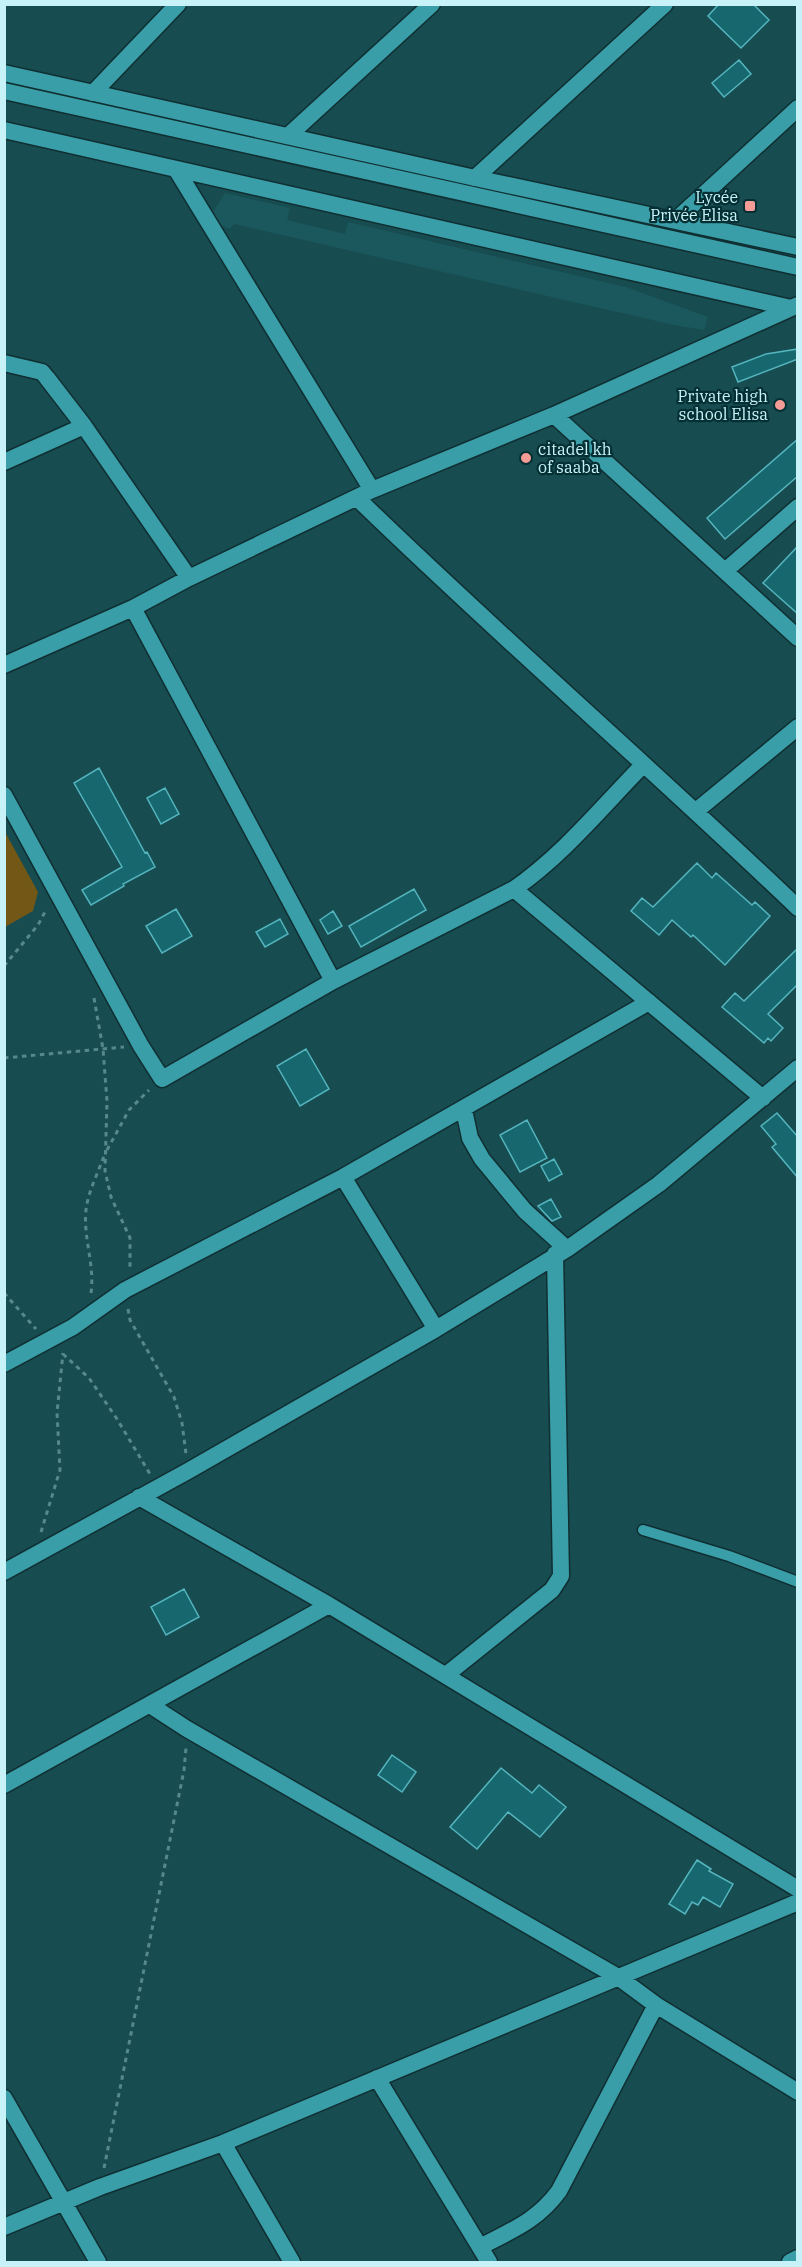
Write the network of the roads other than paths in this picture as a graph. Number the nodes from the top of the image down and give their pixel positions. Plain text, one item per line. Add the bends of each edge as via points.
1 (178, 4) edge
2 (432, 4) edge
3 (665, 4) edge
4 (4, 73) edge
5 (4, 91) edge
6 (93, 93) junction
7 (798, 108) edge
8 (4, 130) edge
9 (288, 136) junction
10 (176, 169) junction
11 (475, 178) junction
12 (676, 220) junction
13 (798, 247) edge
14 (798, 267) edge
15 (795, 307) edge
16 (4, 363) edge
17 (554, 415) junction
18 (84, 426) junction
19 (4, 462) edge
20 (365, 494) junction
21 (798, 507) edge
22 (725, 571) junction
23 (189, 578) junction
24 (133, 608) junction
25 (798, 638) edge
26 (4, 665) edge
27 (798, 727) edge
28 (642, 765) junction
29 (4, 795) edge
30 (696, 810) junction
31 (514, 889) junction
32 (798, 908) edge
33 (333, 981) junction
34 (649, 1002) junction
35 (798, 1068) edge
36 (763, 1098) junction
37 (464, 1110) junction
38 (343, 1177) junction
39 (561, 1252) junction
40 (436, 1329) junction
41 (4, 1364) edge
42 (139, 1497) junction
43 (644, 1530) dead end
44 (4, 1572) edge
45 (798, 1582) edge
46 (329, 1605) junction
47 (446, 1675) junction
48 (150, 1705) junction
49 (4, 1785) edge
50 (798, 1889) edge
51 (798, 1902) edge
52 (618, 1977) junction
53 (656, 2005) junction
54 (377, 2078) junction
55 (798, 2092) edge
56 (4, 2098) edge
57 (223, 2143) junction
58 (64, 2202) junction
59 (4, 2227) edge
60 (480, 2247) junction
61 (798, 2258) edge
62 (98, 2262) edge
63 (291, 2262) edge
64 (489, 2262) edge
65 (790, 2262) edge

1 - 6 street
2 - 9 street
3 - 11 street
4 - 6 street
5 - 14 street
6 - 9 street
7 - 12 street
8 - 10 street
9 - 11 street
10 - 15 street
10 - 20 street
11 - 12 street
12 - 13 street
15 - 17 street
16 - 18 street via 44,374
17 - 20 street
17 - 22 street
18 - 19 street
18 - 23 street
20 - 23 street
20 - 28 street
21 - 22 street
22 - 25 street
23 - 24 street
24 - 26 street
24 - 33 street
27 - 30 street
28 - 30 street
28 - 31 street via 568,844
29 - 33 street via 141,1046 163,1078
30 - 32 street
31 - 33 street
31 - 34 street
34 - 36 street
34 - 37 street
35 - 36 street
36 - 39 street via 659,1184
37 - 38 street
37 - 39 street via 470,1138 482,1159
38 - 40 street
38 - 41 street via 125,1290 73,1327
39 - 40 street
39 - 47 street via 561,1576 552,1590
40 - 42 street
42 - 44 street
42 - 46 street
43 - 45 lane
46 - 47 street
46 - 48 street
47 - 50 street
48 - 49 street
48 - 52 street
51 - 52 street
52 - 53 street
52 - 54 street
53 - 55 street
53 - 60 street via 559,2191 534,2218
54 - 57 street
54 - 60 street
56 - 58 street
57 - 58 street
57 - 63 street
58 - 59 street
58 - 62 street
60 - 64 street
61 - 65 street

